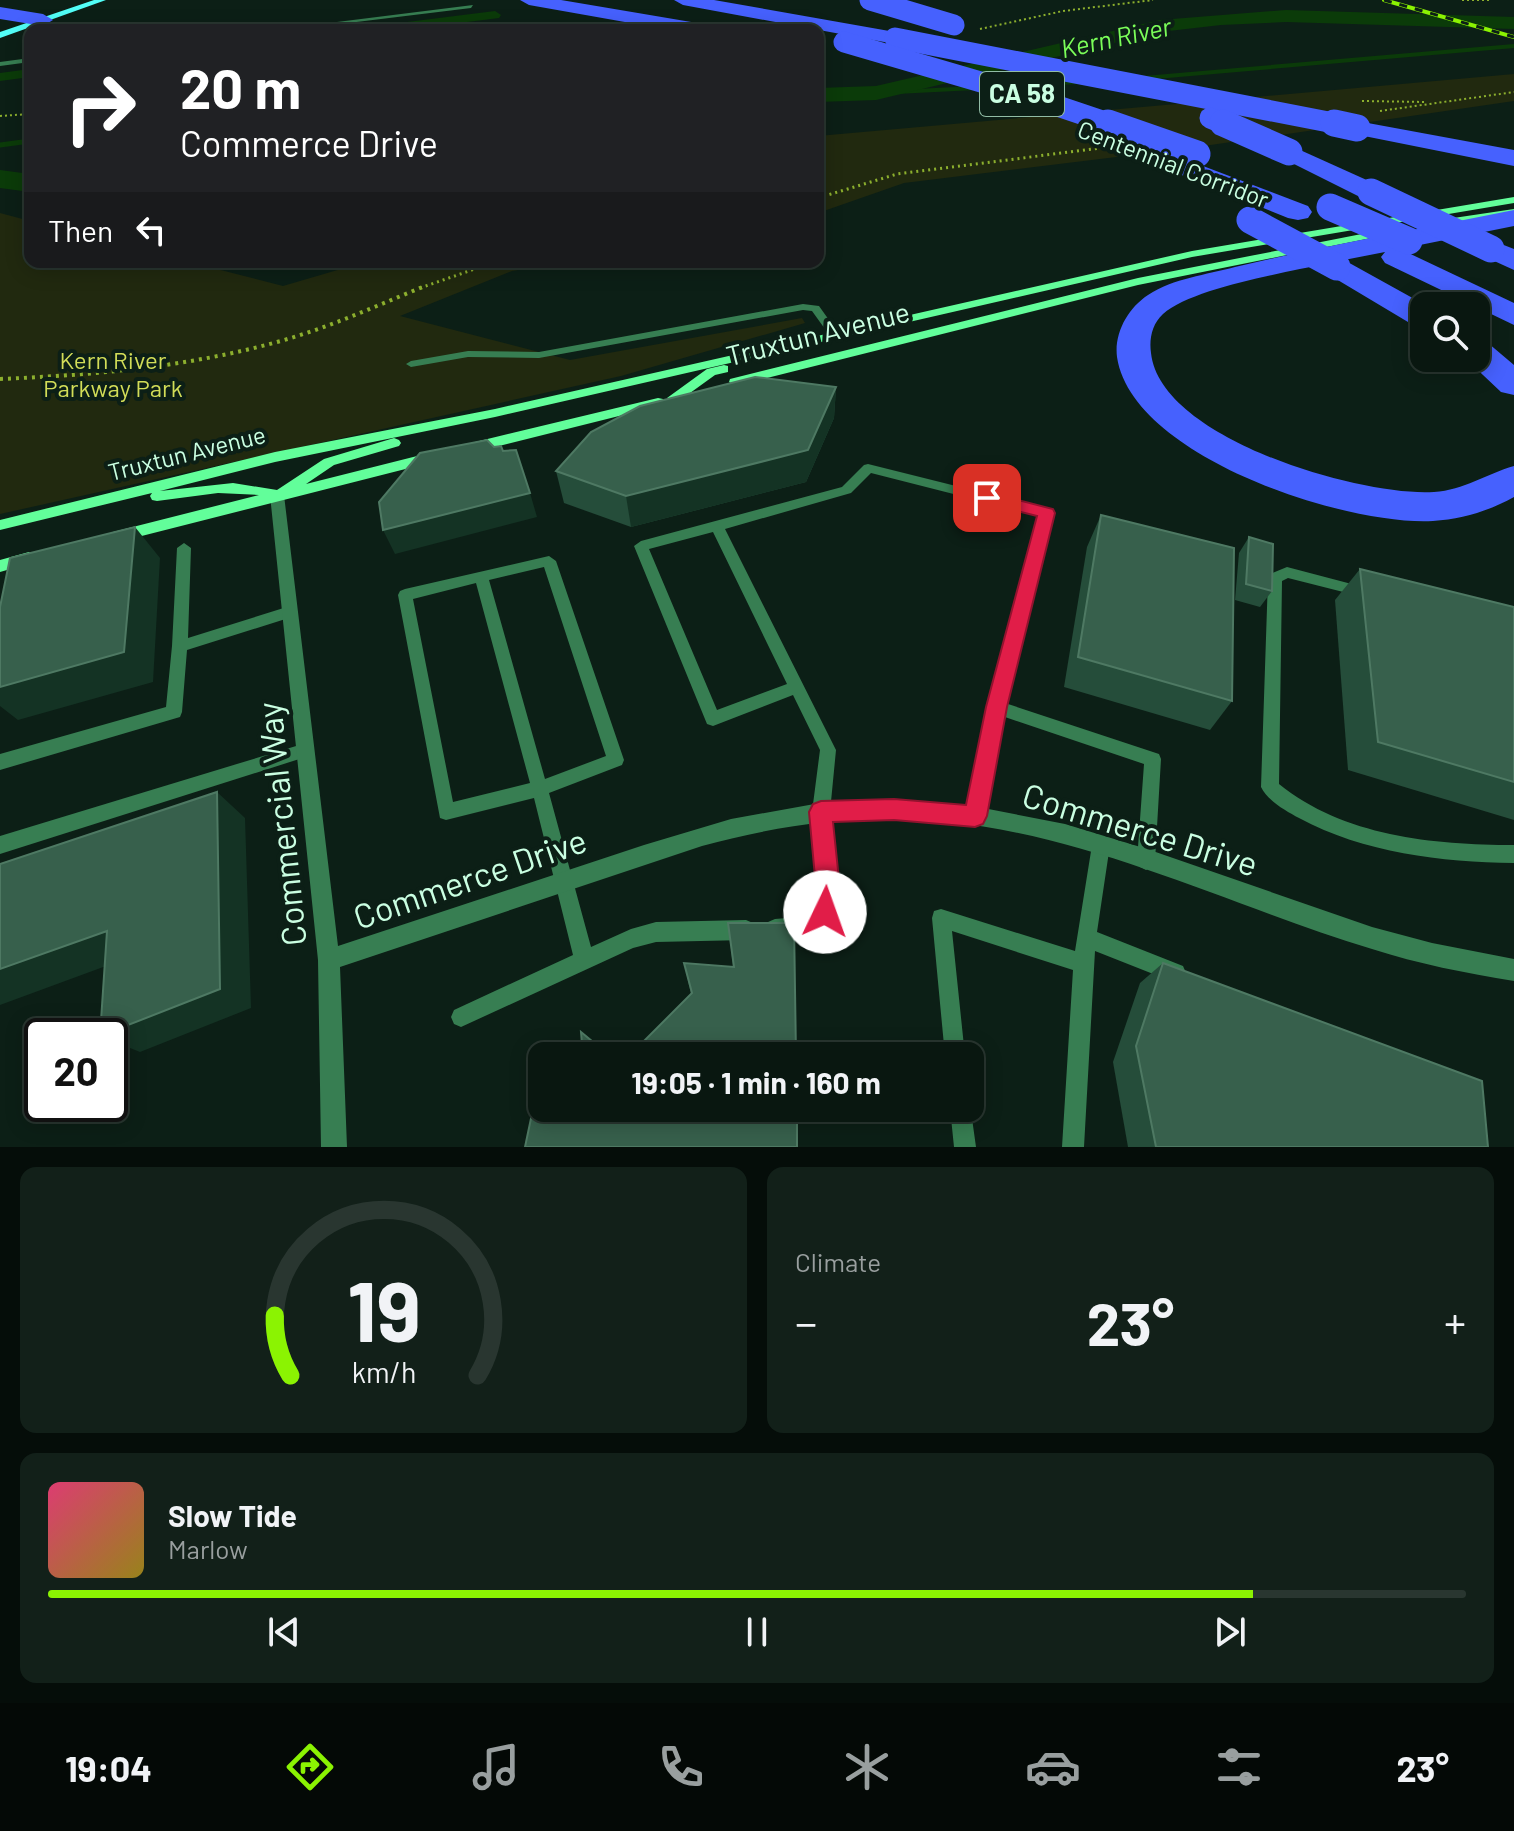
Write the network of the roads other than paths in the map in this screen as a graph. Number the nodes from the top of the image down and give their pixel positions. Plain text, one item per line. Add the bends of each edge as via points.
1 (81, 0) edge
2 (102, 0) edge
3 (529, 0) edge
4 (683, 0) edge
5 (870, 0) edge
6 (654, 2) edge
7 (471, 6) dead end
8 (11, 24) edge
9 (325, 24) edge
10 (670, 24) edge
11 (762, 24) edge
12 (817, 24) edge
13 (824, 25) edge
14 (824, 42) edge
15 (834, 53) junction
16 (24, 61) edge
17 (0, 64) edge
18 (941, 94) dead end
19 (1514, 158) edge
20 (1150, 162) junction
21 (1514, 200) edge
22 (1508, 235) edge
23 (1514, 292) edge
24 (1410, 310) edge
25 (1514, 315) edge
26 (834, 334) junction
27 (1490, 363) edge
28 (411, 364) dead end
29 (1514, 384) edge
30 (674, 398) junction
31 (495, 413) junction
32 (1514, 480) edge
33 (277, 495) junction
34 (86, 504) junction
35 (0, 525) edge
36 (717, 526) junction
37 (108, 538) edge
38 (184, 548) dead end
39 (46, 554) edge
40 (0, 566) edge
41 (481, 576) junction
42 (1384, 598) edge
43 (290, 612) junction
44 (180, 646) junction
45 (797, 687) junction
46 (996, 707) junction
47 (306, 750) junction
48 (0, 762) edge
49 (539, 789) junction
50 (821, 812) junction
51 (975, 816) junction
52 (0, 845) edge
53 (1101, 845) junction
54 (1514, 854) edge
55 (1146, 861) junction
56 (565, 881) junction
57 (1087, 938) junction
58 (329, 960) junction
59 (584, 960) junction
60 (1083, 963) junction
61 (1514, 970) edge
62 (1202, 983) edge
63 (461, 1017) dead end
64 (954, 1042) edge
65 (962, 1122) edge
66 (334, 1147) edge
67 (965, 1147) edge
68 (1073, 1147) edge

1 - 8 main road
2 - 8 main road
3 - 10 highway
4 - 12 highway, bridge
5 - 22 highway, bridge via 1134,87 1371,192
6 - 11 highway
7 - 9 lane
13 - 19 highway, bridge
14 - 15 highway, Centennial Corridor / CA 58
15 - 18 highway
15 - 20 highway, Centennial Corridor / CA 58 via 985,99
15 - 23 highway, Centennial Corridor / CA 58, bridge via 1022,94 1197,154 1330,207
16 - 17 lane
20 - 24 highway, bridge
20 - 25 highway, Centennial Corridor / CA 58 via 1298,212
21 - 26 main road, Truxtun Avenue via 1205,251
22 - 30 main road, Truxtun Avenue via 1223,261
22 - 32 highway via 1302,259 1182,291 1146,314 1133,348 1145,383 1177,420 1217,449 1298,485 1370,501 1425,505 1477,498
26 - 28 lane via 815,308 803,307 539,355 468,354
26 - 30 main road via 821,344 711,372
26 - 31 main road, Truxtun Avenue
27 - 29 highway
30 - 33 main road, Truxtun Avenue
31 - 33 main road via 329,462
31 - 34 main road, Truxtun Avenue via 275,457
33 - 34 main road via 233,486
33 - 37 main road, Truxtun Avenue
33 - 43 street, Commercial Way
34 - 35 main road, Truxtun Avenue
36 - 45 lane
36 - 45 lane via 641,546 713,719
36 - 46 lane via 846,490 868,468 1047,513
38 - 44 lane
39 - 40 main road
41 - 49 lane
41 - 49 lane via 549,561 616,760
41 - 49 lane via 405,595 446,812
42 - 54 lane via 1287,572 1275,578 1270,787 1297,809 1349,830 1417,848
43 - 44 lane
43 - 47 street, Commercial Way
44 - 48 lane via 174,712
45 - 50 lane via 828,750
46 - 51 lane
46 - 55 lane via 1153,759
47 - 52 lane
47 - 58 street, Commercial Way
49 - 56 lane
50 - 51 street, Commerce Drive via 894,809
50 - 56 street, Commerce Drive via 748,824
50 - 59 lane via 829,899 815,925 656,932
51 - 53 street, Commerce Drive
53 - 55 street, Commerce Drive
53 - 57 lane
55 - 61 street, Commerce Drive via 1353,933
56 - 58 street, Commerce Drive
56 - 59 lane
57 - 60 lane
57 - 62 lane
58 - 66 street, Commercial Way
59 - 63 lane
60 - 64 lane via 941,918
60 - 68 lane
65 - 67 lane

